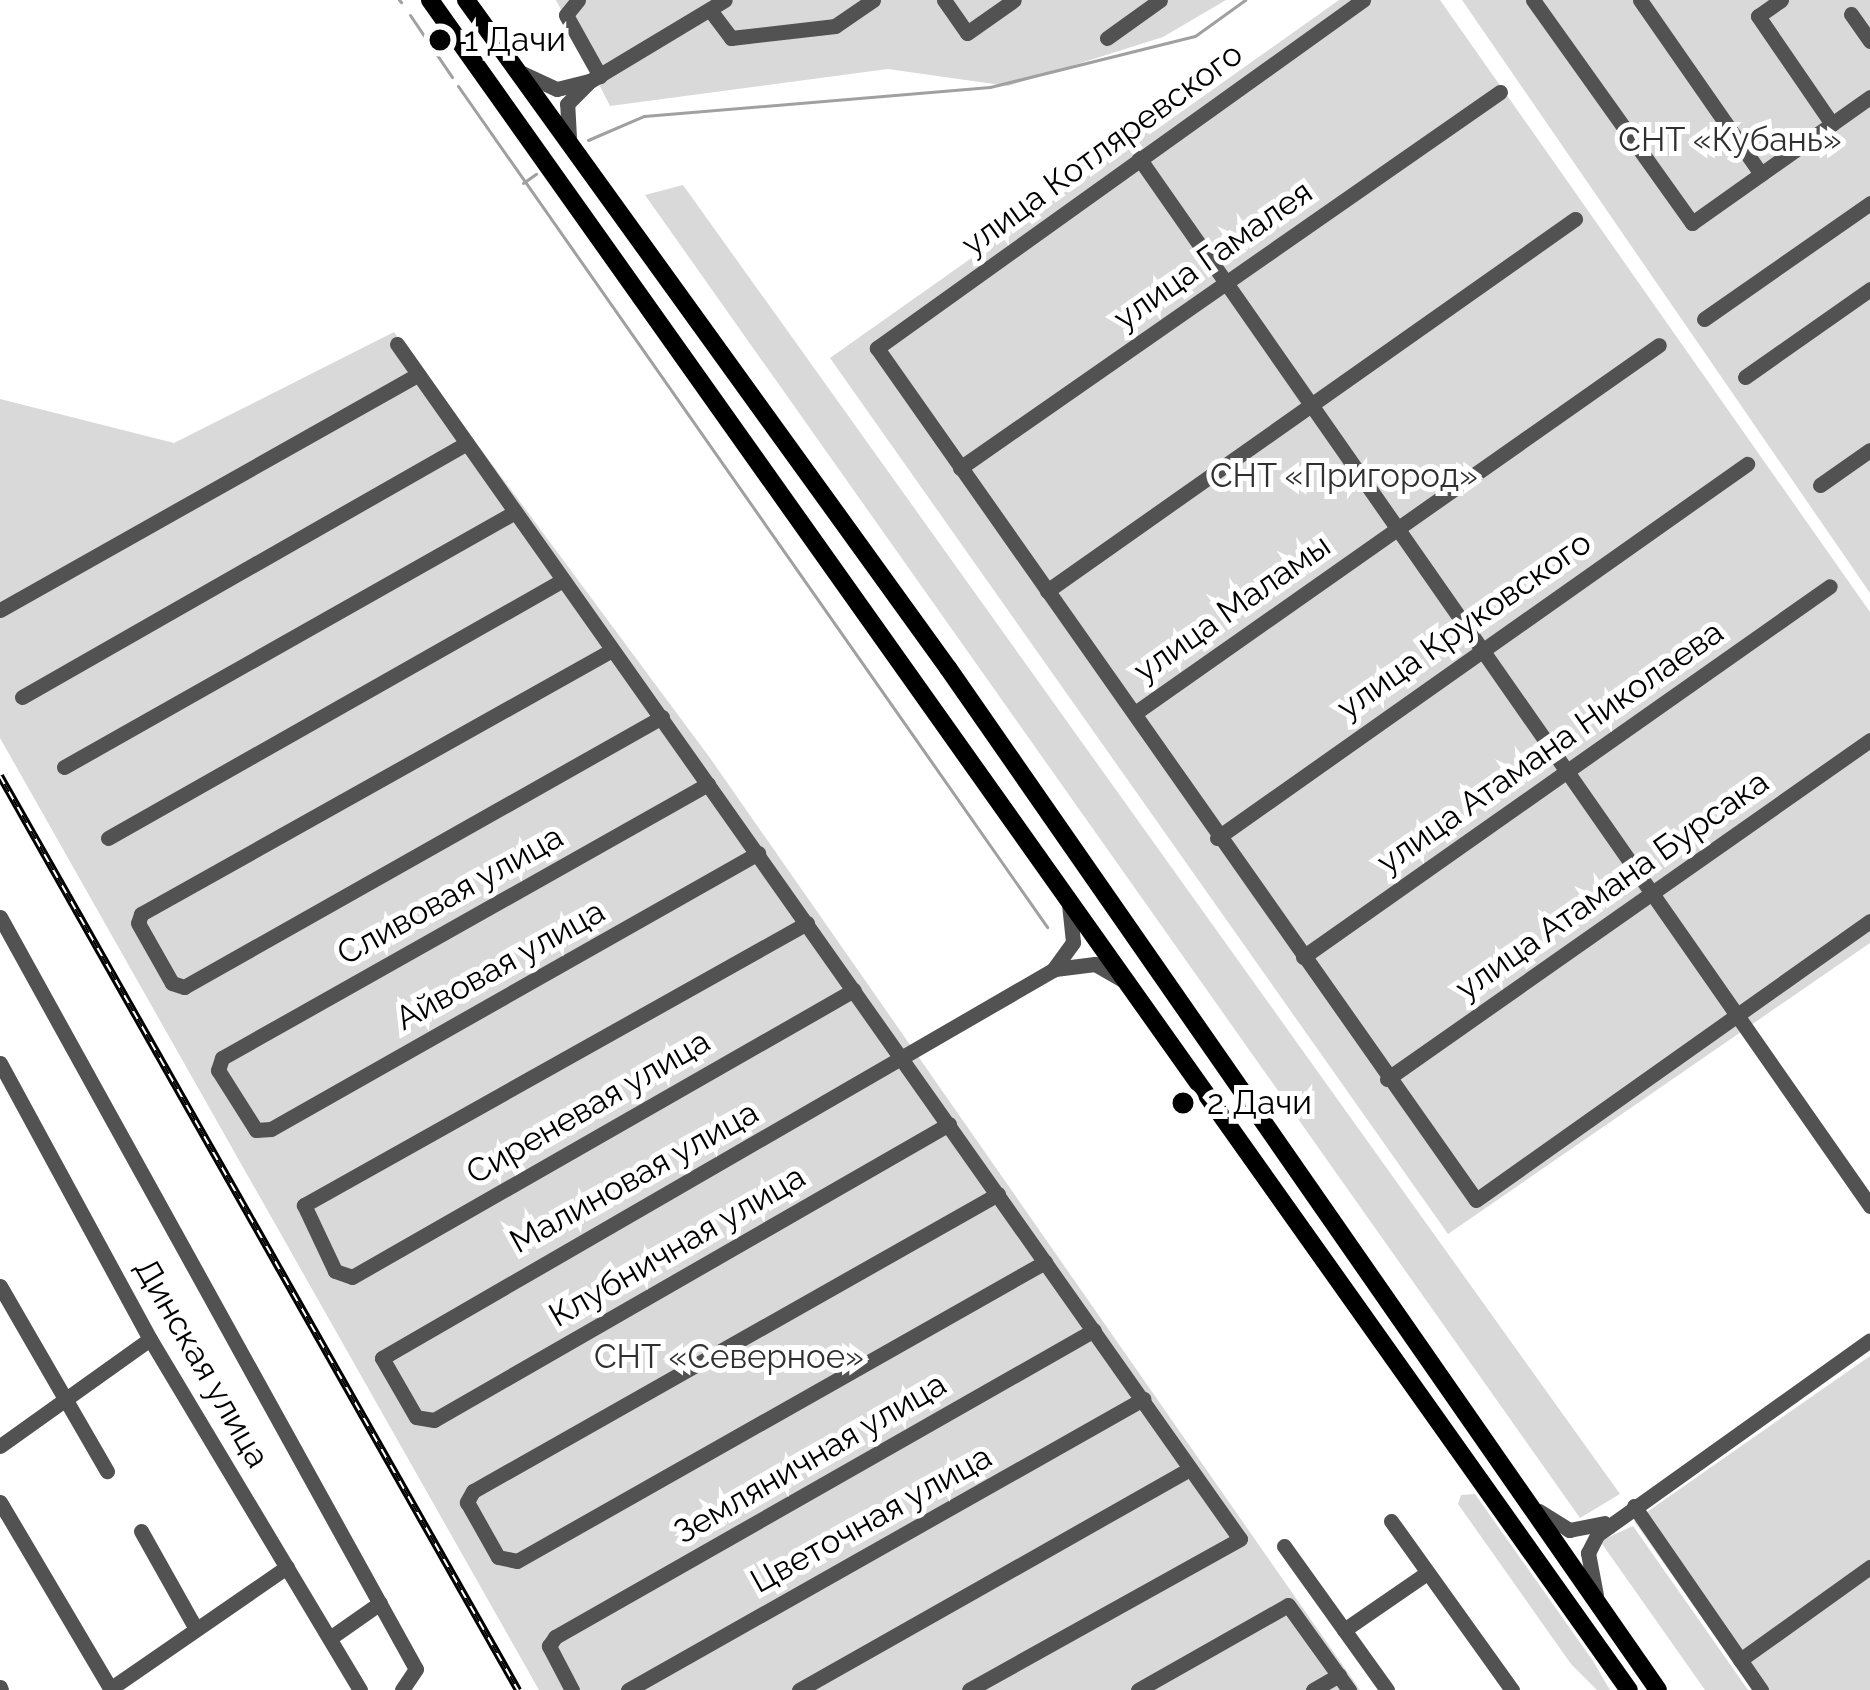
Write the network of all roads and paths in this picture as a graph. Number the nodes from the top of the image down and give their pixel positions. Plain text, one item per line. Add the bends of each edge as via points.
1 (430, 0) edge
2 (466, 0) edge
3 (578, 0) edge
4 (873, 0) edge
5 (944, 0) edge
6 (1014, 0) edge
7 (1160, 0) edge
8 (1364, 0) edge
9 (1533, 0) edge
10 (1640, 0) edge
11 (1781, 0) edge
12 (718, 5) edge
13 (1851, 14) dead end
14 (1107, 38) dead end
15 (1870, 41) edge
16 (508, 60) junction
17 (595, 78) junction
18 (1500, 92) dead end
19 (1870, 97) edge
20 (1832, 124) junction
21 (578, 158) junction
22 (1139, 158) junction
23 (1761, 174) junction
24 (1870, 203) edge
25 (1575, 219) dead end
26 (1227, 280) junction
27 (1870, 289) edge
28 (1704, 319) dead end
29 (397, 344) dead end
30 (1659, 345) dead end
31 (418, 374) junction
32 (1745, 377) dead end
33 (1311, 404) junction
34 (467, 443) junction
35 (1870, 450) edge
36 (1747, 464) dead end
37 (960, 468) junction
38 (1820, 485) dead end
39 (515, 512) junction
40 (1400, 527) junction
41 (563, 580) junction
42 (1830, 586) dead end
43 (1047, 591) junction
44 (0, 610) edge
45 (1484, 646) junction
46 (612, 650) junction
47 (948, 668) junction
48 (918, 689) junction
49 (22, 697) dead end
50 (1135, 713) junction
51 (662, 717) junction
52 (987, 724) junction
53 (1870, 740) edge
54 (956, 744) junction
55 (64, 767) dead end
56 (1570, 772) junction
57 (708, 784) junction
58 (108, 838) dead end
59 (1217, 838) junction
60 (758, 854) junction
61 (1655, 892) junction
62 (1068, 901) junction
63 (0, 917) edge
64 (1870, 921) edge
65 (807, 923) junction
66 (1303, 957) junction
67 (1052, 970) junction
68 (1126, 981) junction
69 (854, 990) junction
70 (1738, 1015) junction
71 (903, 1060) junction
72 (0, 1063) edge
73 (1387, 1079) junction
74 (949, 1124) junction
75 (272, 1129) joint
76 (998, 1194) junction
77 (1870, 1205) edge
78 (1045, 1262) junction
79 (0, 1286) edge
80 (1094, 1330) junction
81 (150, 1339) junction
82 (1870, 1340) edge
83 (64, 1397) junction
84 (1143, 1400) junction
85 (434, 1420) joint
86 (0, 1446) edge
87 (1190, 1468) junction
88 (107, 1471) dead end
89 (1517, 1490) junction
90 (0, 1502) edge
91 (1634, 1506) junction
92 (1618, 1517) junction
93 (1390, 1521) dead end
94 (141, 1531) dead end
95 (1284, 1546) dead end
96 (287, 1567) junction
97 (1870, 1567) edge
98 (1427, 1573) junction
99 (380, 1603) junction
100 (1602, 1611) junction
101 (196, 1629) junction
102 (1344, 1630) junction
103 (330, 1638) junction
104 (1740, 1660) junction
105 (1344, 1683) edge
106 (110, 1690) edge
107 (360, 1690) edge
108 (402, 1690) edge
109 (572, 1690) edge
110 (628, 1690) edge
111 (800, 1690) edge
112 (969, 1690) edge
113 (1138, 1690) edge
114 (1313, 1690) edge
115 (1387, 1690) edge
116 (1512, 1690) edge
117 (1628, 1690) edge
118 (1658, 1690) edge
119 (1761, 1690) edge

1 - 48 main road
2 - 16 main road
3 - 17 street via 566,15
4 - 12 street via 835,26 731,38
5 - 6 street via 967,33
7 - 14 street
8 - 22 street, улица Котляревского
9 - 23 street via 1692,223
10 - 23 street
11 - 20 street via 1758,16
12 - 17 street
13 - 15 street
16 - 17 street via 544,86
16 - 21 main road
17 - 21 street via 563,116
18 - 26 street, улица Гамалея
19 - 20 street
20 - 23 street
21 - 47 main road
22 - 26 street
22 - 37 street, улица Котляревского via 877,348
24 - 28 street
25 - 33 street
26 - 33 street
26 - 37 street, улица Гамалея
27 - 32 street
29 - 31 street
30 - 40 street, улица Маламы
31 - 34 street
31 - 44 street
33 - 40 street
33 - 43 street
34 - 39 street
34 - 49 street
35 - 38 street
36 - 45 street, улица Круковского
37 - 43 street
39 - 41 street
39 - 55 street
40 - 45 street
40 - 50 street, улица Маламы
41 - 46 street
41 - 58 street
42 - 56 street, улица Атамана Николаева
43 - 50 street
45 - 56 street
45 - 59 street, улица Круковского
46 - 51 street
46 - 51 street via 146,910 138,923 172,982 184,987
47 - 48 main road via 955,687 948,700
47 - 52 main road
48 - 54 main road
50 - 59 street
51 - 57 street
52 - 54 main road via 974,715 962,720
52 - 89 main road
53 - 61 street, улица Атамана Бурсака
54 - 62 main road
56 - 61 street
56 - 66 street, улица Атамана Николаева
57 - 60 street
57 - 75 street, Сливовая улица via 222,1058 218,1070 256,1130
59 - 66 street
60 - 65 street
60 - 75 street, Айвовая улица
61 - 70 street
61 - 73 street, улица Атамана Бурсака
62 - 67 street via 1073,942
62 - 68 main road
63 - 99 street
64 - 70 street
65 - 69 street
65 - 69 street, Сиреневая улица via 304,1205 335,1271 352,1277
66 - 73 street
67 - 68 street via 1094,964
67 - 71 street, Малиновая улица
68 - 117 main road
69 - 71 street
70 - 73 street via 1476,1200
70 - 77 street
71 - 74 street
71 - 85 street, Малиновая улица via 394,1347 384,1364 416,1417
72 - 81 street, Динская улица
74 - 76 street
74 - 85 street, Клубничная улица
76 - 78 street
76 - 78 street via 473,1491 467,1502 498,1557 518,1561
78 - 80 street
79 - 83 street
80 - 84 street
80 - 109 street, Земляничная улица via 555,1637 549,1646
81 - 83 street
81 - 96 street, Динская улица
82 - 91 street
83 - 86 street
83 - 88 street
84 - 87 street
84 - 110 street, Цветочная улица
87 - 111 street
87 - 112 street via 1240,1539
89 - 92 street via 1569,1530
89 - 100 main road
90 - 106 street
91 - 92 street
91 - 104 street
92 - 100 street via 1588,1553
93 - 98 street
94 - 101 street
95 - 102 street
96 - 101 street
96 - 103 street, Динская улица
97 - 104 street
98 - 102 street
98 - 116 street
99 - 103 street
99 - 108 street via 416,1669
100 - 118 main road
101 - 106 street
102 - 115 street
103 - 107 street, Динская улица
104 - 119 street
105 - 113 street via 1288,1605
105 - 114 street

